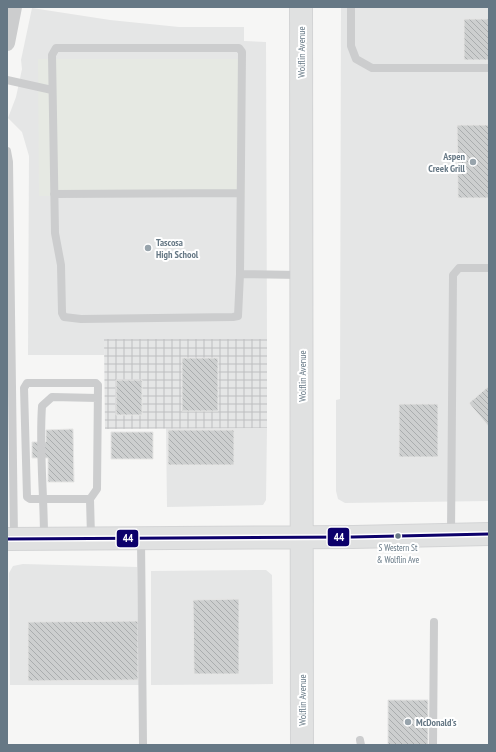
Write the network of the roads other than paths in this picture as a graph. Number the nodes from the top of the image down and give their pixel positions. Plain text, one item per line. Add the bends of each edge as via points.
1 (14, 7) edge
2 (301, 7) edge
3 (352, 7) edge
4 (7, 43) edge
5 (489, 68) edge
6 (7, 80) edge
7 (52, 90) junction
8 (7, 152) edge
9 (240, 193) junction
10 (54, 194) junction
11 (489, 268) edge
12 (240, 274) junction
13 (301, 275) junction
14 (98, 398) junction
15 (43, 499) junction
16 (90, 499) junction
17 (489, 534) edge
18 (451, 535) junction
19 (302, 537) junction
20 (44, 538) junction
21 (91, 538) junction
22 (141, 538) junction
23 (11, 539) edge
24 (434, 622) dead end
25 (144, 745) edge
26 (302, 745) edge
27 (433, 745) edge

1 - 4 street
2 - 13 main road, Wolflin Avenue
3 - 5 lane via 351,46 356,59 372,68
6 - 7 lane
7 - 9 lane via 52,54 56,48 239,48 242,52
7 - 10 lane
8 - 23 lane
9 - 10 lane
9 - 12 lane
10 - 12 lane via 64,317 81,319 238,316
11 - 18 lane via 459,268 453,275
12 - 13 lane
13 - 19 main road, Wolflin Avenue
14 - 15 lane via 52,398 42,406
14 - 15 lane via 96,383 27,383 24,388 26,493 30,499
14 - 16 lane via 97,489
15 - 16 lane
15 - 20 lane
16 - 21 lane
17 - 18 main road
18 - 19 main road
19 - 22 main road
19 - 26 main road, Wolflin Avenue
20 - 21 main road
20 - 23 main road
21 - 22 main road
22 - 25 lane
24 - 27 lane

